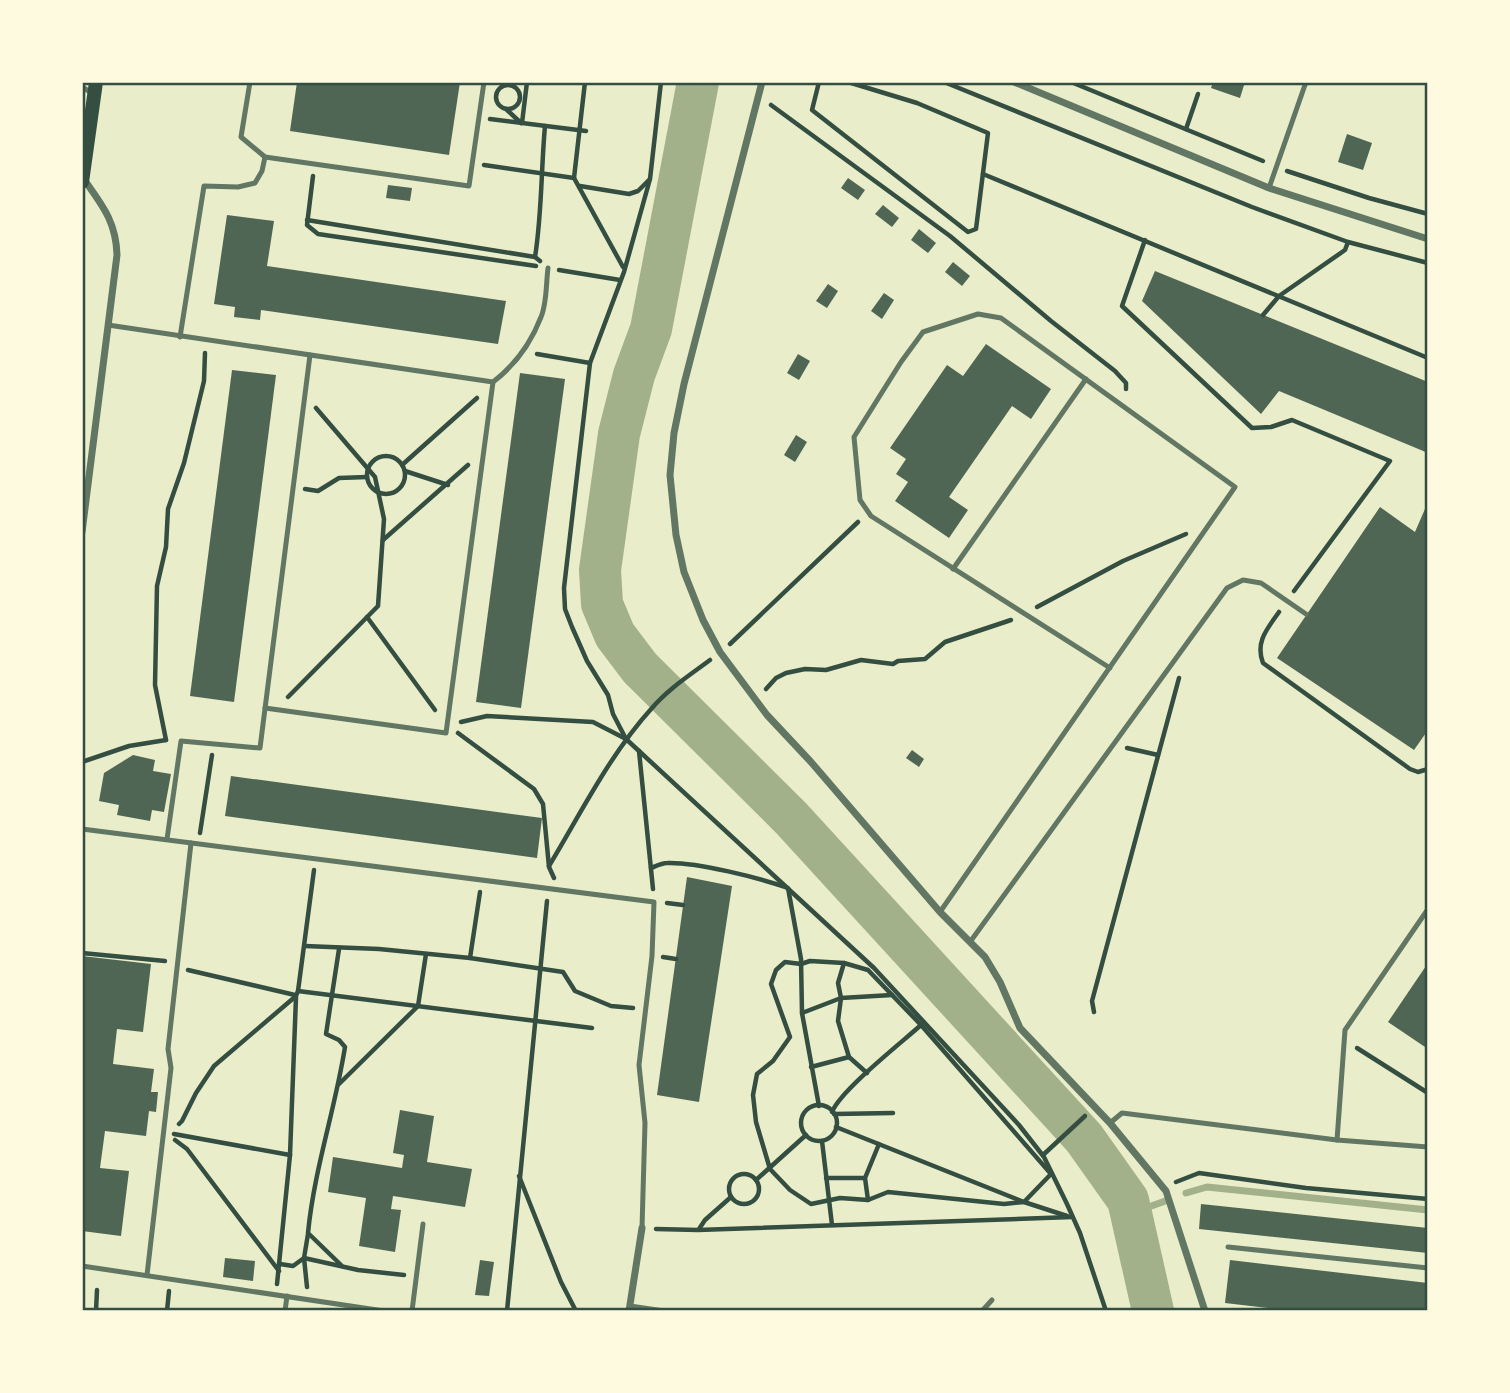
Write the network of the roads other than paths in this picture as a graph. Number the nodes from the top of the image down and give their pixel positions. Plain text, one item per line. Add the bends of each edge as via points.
1 (250, 82) edge
2 (484, 82) edge
3 (762, 82) edge
4 (1014, 82) edge
5 (1306, 82) edge
6 (91, 88) edge
7 (265, 157) junction
8 (82, 180) edge
9 (1269, 188) junction
10 (1428, 239) edge
11 (548, 268) road end
12 (108, 325) junction
13 (180, 337) junction
14 (310, 355) junction
15 (1086, 379) junction
16 (492, 382) junction
17 (82, 531) edge
18 (953, 569) junction
19 (1306, 614) dead end
20 (1110, 668) junction
21 (265, 708) junction
22 (82, 829) edge
23 (167, 839) junction
24 (191, 843) junction
25 (1428, 909) edge
26 (940, 912) junction
27 (970, 942) junction
28 (1110, 1123) junction
29 (1336, 1140) junction
30 (1428, 1147) edge
31 (423, 1224) dead end
32 (646, 1228) joint
33 (1228, 1247) dead end
34 (82, 1266) edge
35 (1428, 1268) edge
36 (147, 1275) junction
37 (287, 1296) junction
38 (992, 1300) dead end
39 (630, 1308) edge
40 (285, 1311) edge
41 (384, 1311) edge
42 (412, 1311) edge
43 (664, 1311) edge
44 (982, 1311) edge
45 (1205, 1311) edge

1 - 7 lane via 241,137
2 - 7 lane via 469,186
3 - 26 street via 674,433 670,475 679,553 703,620 734,671 767,715
4 - 9 street
5 - 9 lane
6 - 8 main road
7 - 13 lane via 255,183 204,186
8 - 12 street via 108,214 116,235
9 - 10 street
11 - 16 lane via 542,315 523,351 508,371
12 - 13 lane
12 - 17 street
13 - 14 lane
14 - 16 lane
14 - 21 lane
15 - 18 lane
15 - 18 lane via 1001,318 978,314 923,332 901,362 855,438 860,500 871,516
15 - 20 lane via 1235,486
16 - 21 lane via 446,733
18 - 20 lane
19 - 27 lane via 1261,583 1242,580 1227,588
20 - 26 lane
21 - 23 lane via 260,748 181,741
22 - 23 lane
23 - 24 lane
24 - 32 lane via 654,902 639,1065 645,1123
24 - 36 lane
25 - 29 lane via 1345,1030
26 - 27 street
27 - 28 street via 1000,982 1020,1028
28 - 29 lane via 1122,1113
28 - 45 street via 1166,1191
29 - 30 lane
31 - 42 lane
32 - 39 street
33 - 35 lane
34 - 36 lane
36 - 37 lane
37 - 40 lane
37 - 41 lane
38 - 44 lane
39 - 43 lane

